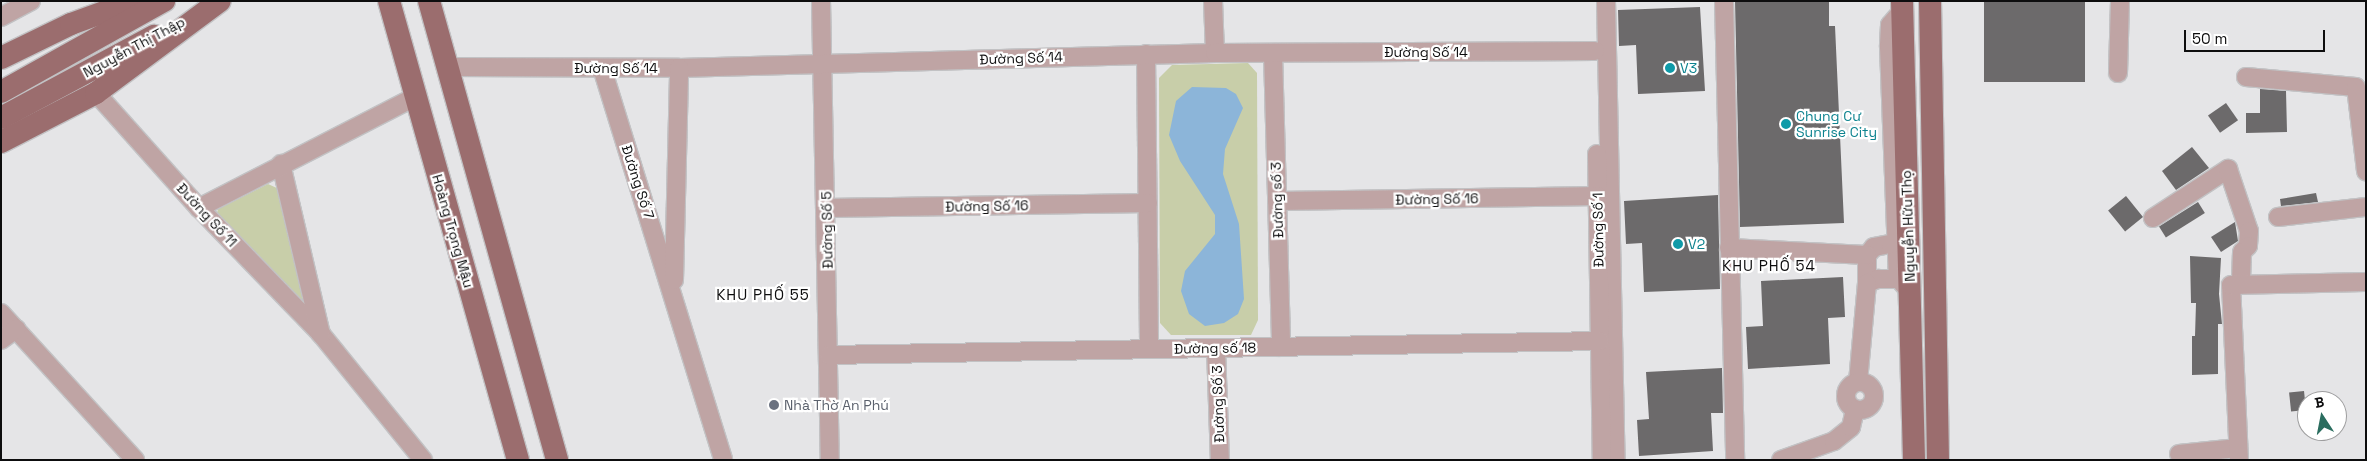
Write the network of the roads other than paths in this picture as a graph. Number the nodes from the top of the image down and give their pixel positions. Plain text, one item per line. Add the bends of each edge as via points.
1 (31, 1) edge
2 (134, 1) edge
3 (164, 1) edge
4 (220, 1) edge
5 (389, 1) edge
6 (430, 1) edge
7 (821, 1) edge
8 (1213, 1) edge
9 (1594, 1) edge
10 (1606, 1) edge
11 (1724, 1) edge
12 (1930, 1) edge
13 (2120, 1) edge
14 (1902, 6) edge
15 (1, 17) edge
16 (1595, 51) junction
17 (1215, 53) junction
18 (1273, 53) junction
19 (1146, 54) junction
20 (1, 58) edge
21 (822, 64) junction
22 (447, 67) junction
23 (602, 68) junction
24 (679, 68) junction
25 (2118, 73) dead end
26 (2246, 77) dead end
27 (1, 92) edge
28 (96, 93) junction
29 (415, 97) junction
30 (1, 118) edge
31 (1, 142) edge
32 (281, 164) junction
33 (2366, 171) edge
34 (1598, 196) junction
35 (1277, 201) junction
36 (1148, 203) junction
37 (199, 208) junction
38 (826, 208) junction
39 (2366, 208) edge
40 (2278, 217) dead end
41 (2153, 218) dead end
42 (1902, 242) junction
43 (1729, 248) junction
44 (497, 249) junction
45 (460, 255) junction
46 (1867, 255) junction
47 (2366, 282) edge
48 (1867, 283) junction
49 (1906, 283) junction
50 (2236, 285) junction
51 (674, 296) junction
52 (1, 313) edge
53 (16, 329) junction
54 (321, 334) junction
55 (1, 340) edge
56 (1600, 342) junction
57 (1281, 347) junction
58 (1149, 348) junction
59 (1216, 348) junction
60 (829, 355) junction
61 (2179, 454) dead end
62 (2239, 454) edge
63 (1914, 455) edge
64 (1938, 455) edge
65 (134, 460) edge
66 (423, 460) edge
67 (518, 460) edge
68 (557, 460) edge
69 (723, 460) edge
70 (830, 460) edge
71 (1220, 460) edge
72 (1602, 460) edge
73 (1616, 460) edge
74 (1734, 460) edge
75 (1781, 460) edge

1 - 15 street
2 - 20 main road via 71,24
3 - 27 main road, Nguyễn Thị Thập
4 - 28 main road
4 - 30 main road, Nguyễn Thị Thập
5 - 29 main road, Hoàng Trọng Mậu
6 - 22 main road
7 - 21 street, Đường Số 5
8 - 17 street
9 - 16 street, Đường Số 1
10 - 73 street
11 - 43 street
12 - 64 main road, Nguyễn Hữu Thọ
13 - 25 street
14 - 42 main road, Nguyễn Hữu Thọ
16 - 18 street, Đường Số 14
16 - 34 street, Đường Số 1
17 - 18 street, Đường Số 14
17 - 19 street, Đường Số 14
18 - 35 street, Đường số 3
19 - 21 street, Đường Số 14
19 - 36 street
21 - 24 street, Đường Số 14
21 - 38 street, Đường Số 5
22 - 23 street, Đường Số 14
22 - 44 main road
23 - 24 street, Đường Số 14
23 - 51 street, Đường Số 7
24 - 51 street, Đường Số 7
26 - 33 street via 2356,87
28 - 31 main road
28 - 37 street, Đường Số 11
29 - 32 street
29 - 45 main road, Hoàng Trọng Mậu
32 - 37 street
32 - 54 street, Đường Số 11
34 - 35 street, Đường Số 16
34 - 56 street, Đường Số 1
35 - 57 street, Đường số 3
36 - 38 street, Đường Số 16
36 - 58 street
37 - 54 street, Đường Số 11
38 - 60 street, Đường Số 5
39 - 40 street
41 - 50 street via 2228,169 2249,231 2248,246 2242,252
42 - 46 street via 1874,247
42 - 49 main road, Nguyễn Hữu Thọ
43 - 46 street
43 - 74 street
44 - 45 main road
44 - 68 main road
45 - 67 main road, Hoàng Trọng Mậu
46 - 48 street
47 - 50 street
48 - 49 street via 1878,279
48 - 75 street via 1858,382 1868,385 1874,395 1868,407 1855,410 1851,427 1834,441
49 - 63 main road, Nguyễn Hữu Thọ
50 - 62 street
51 - 69 street, Đường Số 7
52 - 53 street
53 - 55 street
53 - 65 street
54 - 66 street, Đường Số 11
56 - 57 street, Đường số 18
56 - 72 street, Đường Số 1
57 - 59 street, Đường số 18
58 - 59 street, Đường số 18
58 - 60 street, Đường số 18
59 - 71 street, Đường Số 3
60 - 70 street, Đường Số 5
61 - 62 street

